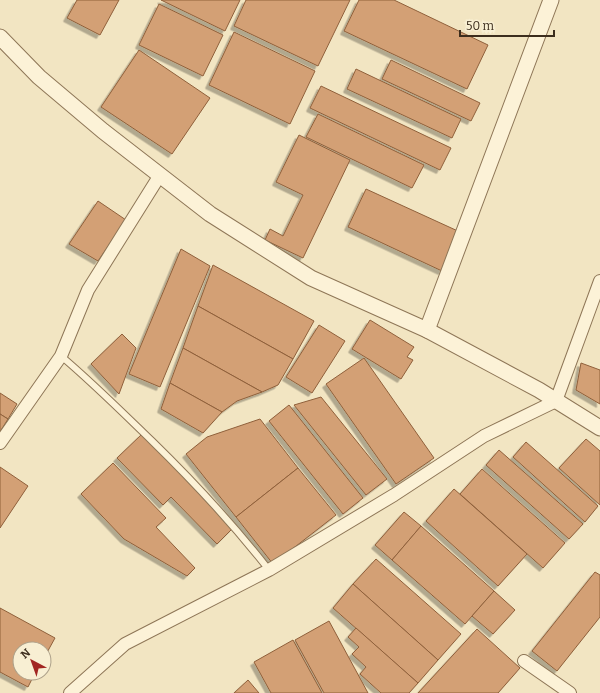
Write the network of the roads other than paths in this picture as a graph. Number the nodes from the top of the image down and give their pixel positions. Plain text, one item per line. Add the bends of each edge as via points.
1 (551, 0) edge
2 (0, 37) edge
3 (160, 175) junction
4 (600, 281) edge
5 (427, 330) junction
6 (60, 356) junction
7 (556, 401) junction
8 (600, 428) edge
9 (0, 443) edge
10 (269, 570) junction
11 (524, 661) dead end
12 (72, 692) edge
13 (570, 693) edge

1 - 5 street
2 - 3 street via 39,77
3 - 5 street via 210,214 311,278
3 - 6 street via 88,290
4 - 7 street
5 - 7 street
6 - 9 street
6 - 10 lane via 88,379 196,485
7 - 8 street
7 - 10 street via 484,436 394,495
10 - 12 street via 125,644
11 - 13 street

